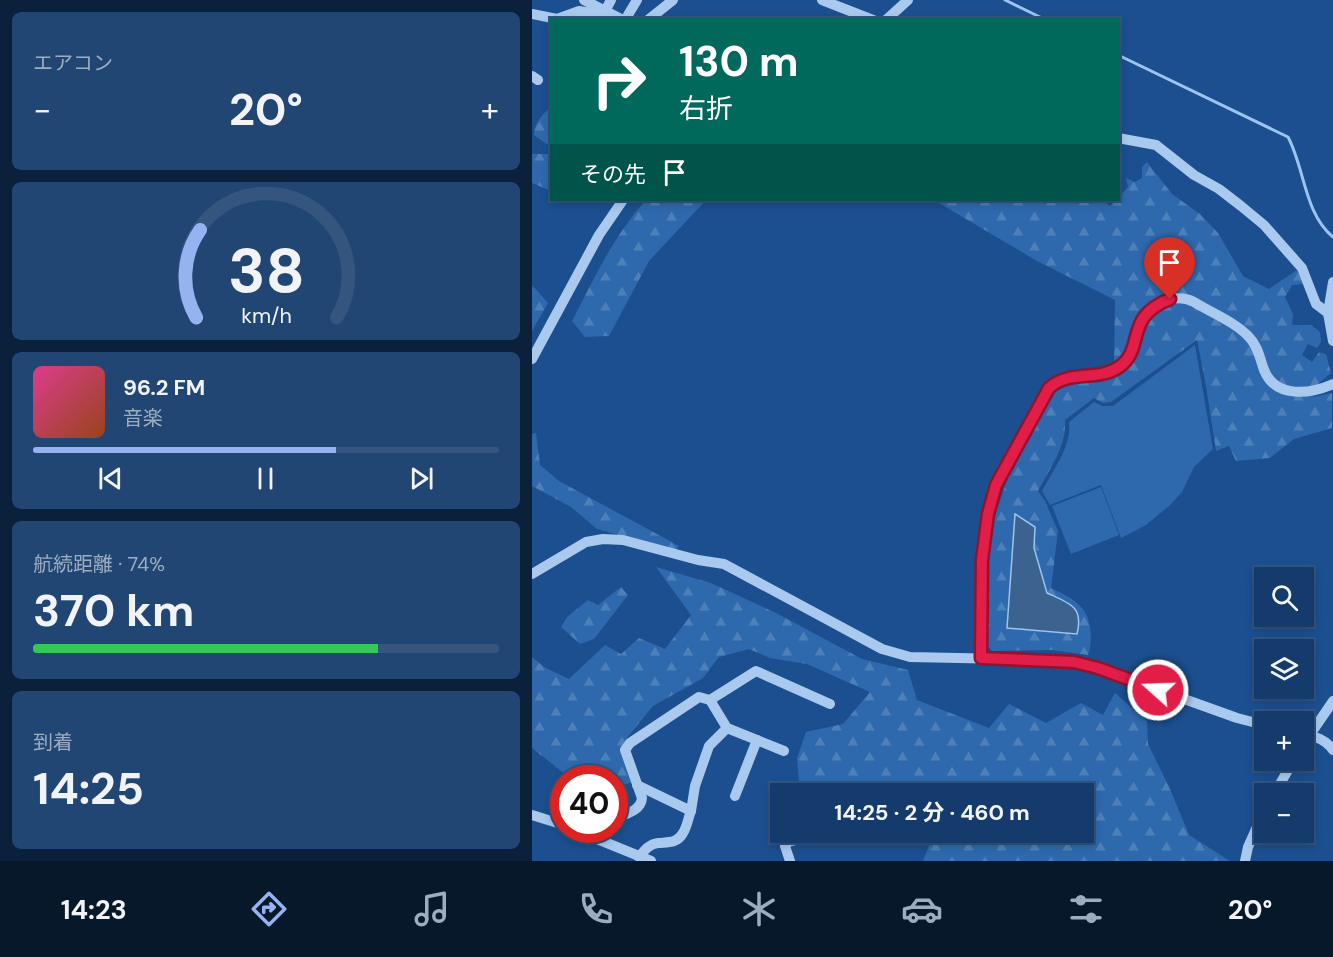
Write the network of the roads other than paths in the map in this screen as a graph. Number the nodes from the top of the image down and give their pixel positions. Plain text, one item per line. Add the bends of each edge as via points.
1 (584, 0) edge
2 (611, 0) edge
3 (637, 0) edge
4 (673, 0) edge
5 (822, 0) edge
6 (908, 0) edge
7 (850, 5) edge
8 (606, 11) junction
9 (532, 14) edge
10 (573, 16) edge
11 (552, 18) edge
12 (620, 18) edge
13 (625, 18) edge
14 (651, 18) edge
15 (870, 18) edge
16 (888, 18) edge
17 (1120, 138) edge
18 (622, 201) edge
19 (1333, 282) edge
20 (1328, 313) junction
21 (1333, 341) edge
22 (532, 359) edge
23 (1333, 384) edge
24 (532, 574) edge
25 (981, 658) junction
26 (710, 700) junction
27 (1333, 701) edge
28 (830, 704) dead end
29 (1254, 722) edge
30 (1314, 726) edge
31 (727, 728) junction
32 (757, 740) junction
33 (1314, 740) edge
34 (1333, 750) edge
35 (784, 751) dead end
36 (637, 785) junction
37 (735, 796) dead end
38 (691, 811) junction
39 (628, 813) edge
40 (532, 815) edge
41 (550, 821) edge
42 (1254, 834) edge
43 (615, 843) edge
44 (787, 843) edge
45 (639, 857) junction
46 (651, 861) edge
47 (790, 861) edge
48 (1245, 861) edge

1 - 8 street
2 - 8 street
3 - 13 street
4 - 14 street
5 - 7 street
6 - 16 street
7 - 15 street
8 - 10 street via 592,14 579,10
8 - 12 street
9 - 11 street
17 - 20 street via 1156,146 1264,225 1302,268 1316,304
18 - 22 street via 599,235
19 - 20 street
20 - 21 street
23 - 25 street via 1302,393 1274,383 1254,342 1244,332 1179,298 1160,303 1145,314 1120,366 1108,372 1056,381 1040,402 994,492 982,560
24 - 25 street via 586,542 622,540 724,564 882,649 910,657
25 - 29 street via 1074,662
26 - 28 street via 756,671
26 - 31 street
26 - 36 street via 699,697 630,743 625,754
27 - 30 street
31 - 32 street
31 - 38 street via 709,746
32 - 35 street
32 - 37 street
33 - 34 street via 1327,742
36 - 38 street
36 - 39 street via 641,804
38 - 45 street via 678,839 656,843
40 - 41 street
42 - 48 street
43 - 45 street
44 - 47 street
45 - 46 street

